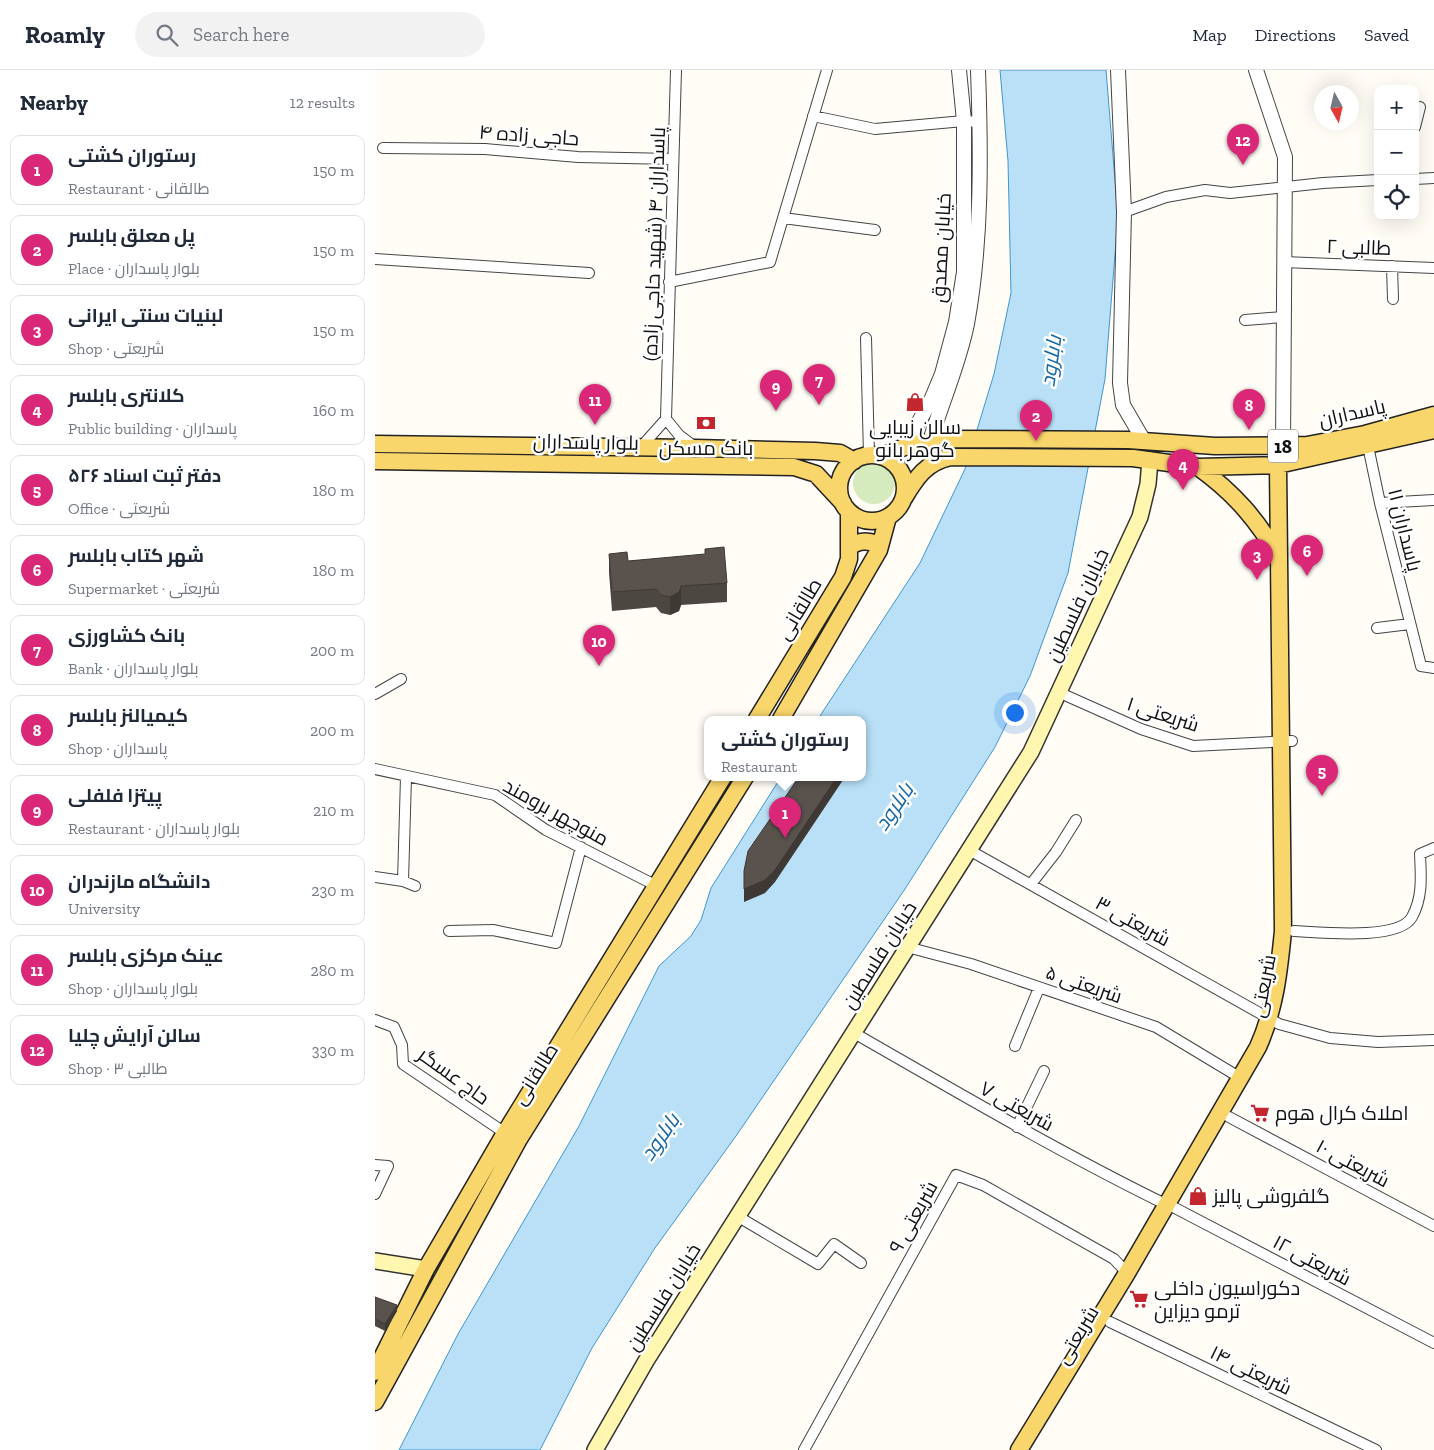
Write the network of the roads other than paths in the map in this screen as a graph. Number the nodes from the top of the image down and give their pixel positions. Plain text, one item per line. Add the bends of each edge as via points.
1 (676, 70) edge
2 (827, 70) edge
3 (959, 70) edge
4 (978, 70) edge
5 (1118, 70) edge
6 (1256, 70) edge
7 (1420, 107) dead end
8 (1419, 111) edge
9 (813, 116) junction
10 (965, 121) junction
11 (980, 122) junction
12 (383, 148) dead end
13 (673, 159) junction
14 (1434, 178) edge
15 (1419, 179) edge
16 (1374, 180) edge
17 (1284, 188) junction
18 (1125, 212) junction
19 (783, 218) junction
20 (875, 230) dead end
21 (375, 260) edge
22 (1283, 262) junction
23 (1392, 266) junction
24 (1434, 268) edge
25 (589, 273) dead end
26 (669, 282) junction
27 (1393, 299) dead end
28 (1283, 317) junction
29 (1245, 320) dead end
30 (866, 338) dead end
31 (1434, 415) edge
32 (666, 418) junction
33 (1434, 430) edge
34 (1136, 440) junction
35 (930, 441) junction
36 (375, 444) edge
37 (1283, 446) junction
38 (1368, 446) junction
39 (641, 447) junction
40 (905, 447) junction
41 (695, 448) junction
42 (868, 458) junction
43 (1151, 460) junction
44 (375, 461) edge
45 (1283, 464) junction
46 (1198, 467) junction
47 (903, 498) junction
48 (1434, 500) edge
49 (1379, 503) junction
50 (846, 507) junction
51 (888, 517) junction
52 (850, 546) junction
53 (879, 550) junction
54 (1280, 560) junction
55 (1411, 624) junction
56 (1377, 628) dead end
57 (1434, 668) edge
58 (401, 679) dead end
59 (1058, 692) junction
60 (375, 694) edge
61 (759, 716) edge
62 (783, 716) edge
63 (1287, 742) junction
64 (375, 769) edge
65 (406, 777) junction
66 (721, 781) edge
67 (743, 781) edge
68 (1076, 820) dead end
69 (581, 847) junction
70 (1434, 848) edge
71 (969, 850) junction
72 (375, 877) edge
73 (403, 881) junction
74 (1031, 884) junction
75 (415, 886) dead end
76 (657, 886) junction
77 (449, 931) dead end
78 (1294, 931) junction
79 (907, 947) junction
80 (1039, 988) junction
81 (375, 1020) edge
82 (1274, 1021) junction
83 (854, 1033) junction
84 (1434, 1040) edge
85 (1015, 1046) dead end
86 (1044, 1071) dead end
87 (1239, 1077) junction
88 (1229, 1116) junction
89 (1017, 1127) junction
90 (505, 1134) junction
91 (375, 1165) edge
92 (375, 1194) edge
93 (1170, 1206) junction
94 (737, 1216) junction
95 (1434, 1226) edge
96 (375, 1261) edge
97 (861, 1263) dead end
98 (426, 1269) junction
99 (1127, 1273) junction
100 (442, 1278) junction
101 (1110, 1322) junction
102 (1434, 1344) edge
103 (375, 1372) edge
104 (375, 1402) edge
105 (595, 1450) edge
106 (804, 1450) edge
107 (1019, 1450) edge
108 (1032, 1450) edge
109 (1376, 1450) edge

1 - 13 street, پاسداران ۴ (شهید حاجی زاده)
2 - 9 street
3 - 10 street, خیابان مصدق
4 - 11 street, خیابان مصدق
5 - 18 street
6 - 17 street via 1285,157
7 - 8 street
9 - 10 street via 875,129
9 - 19 street
10 - 11 street
10 - 40 street, خیابان مصدق via 964,272 956,322 942,374
11 - 35 street, خیابان مصدق via 979,200 971,299 952,376
12 - 13 street, حاجی زاده ۴ via 485,149 578,157
13 - 26 street, پاسداران ۴ (شهید حاجی زاده)
14 - 15 street
16 - 17 street
17 - 18 street via 1230,193 1205,190 1166,197
17 - 22 street
18 - 34 street via 1120,383 1123,405
19 - 20 street
19 - 26 street via 770,262
21 - 25 street
22 - 23 street, طالبی ۲
22 - 28 street
23 - 24 street, طالبی ۲
23 - 27 street
26 - 32 street, پاسداران ۴ (شهید حاجی زاده)
28 - 29 street
28 - 37 street
30 - 42 street
31 - 37 main road, پاسداران / 18 via 1365,434
32 - 39 street
32 - 41 street
33 - 38 main road, پاسداران / 18
34 - 35 main road
34 - 37 main road, پاسداران / 18 via 1215,446
35 - 40 main road
36 - 39 main road, بلوار پاسداران
37 - 45 main road
38 - 45 main road, پاسداران / 18
38 - 49 street, پاسداران ۱۱
39 - 41 main road, بلوار پاسداران
40 - 42 main road
41 - 42 main road, بلوار پاسداران via 840,453
42 - 47 main road via 894,463 905,484
42 - 50 main road via 846,468 840,481 839,492
43 - 46 main road, پاسداران / 18
43 - 47 main road via 951,456 923,470
43 - 59 main road, خیابان فلسطین via 1140,516
44 - 50 main road, بلوار پاسداران via 793,467 816,474
45 - 46 main road, پاسداران / 18
45 - 54 main road, شریعتی
45 - 63 main road, شریعتی
46 - 54 main road via 1238,499 1265,532
47 - 51 main road via 897,510
48 - 49 street
49 - 55 street, پاسداران ۱۱
50 - 51 main road via 858,518 868,521
50 - 52 main road, طالقانی
51 - 53 main road, طالقانی
52 - 53 main road via 858,541 868,541 877,544
52 - 61 main road, طالقانی via 843,577
53 - 62 main road, طالقانی
54 - 63 main road, شریعتی
55 - 56 street
55 - 57 street, پاسداران ۱۱ via 1421,666
58 - 60 street
59 - 63 street, شریعتی ۱ via 1141,729 1193,746
59 - 71 main road, خیابان فلسطین via 1031,752
63 - 78 main road, شریعتی
63 - 82 main road, شریعتی via 1283,931
64 - 65 street, منوچهر برومند
65 - 69 street, منوچهر برومند via 495,795 546,830
65 - 73 street
66 - 76 main road, طالقانی
67 - 100 main road, طالقانی via 519,1139
68 - 74 street
69 - 76 street, منوچهر برومند
69 - 77 street via 556,943 493,930
70 - 78 street via 1420,854 1421,889 1411,919 1397,929 1357,934
71 - 74 street, شریعتی ۳
71 - 79 main road, خیابان فلسطین
72 - 73 street
73 - 75 street
74 - 82 street, شریعتی ۳
76 - 90 main road, طالقانی
78 - 82 main road, شریعتی via 1291,963
79 - 80 street, شریعتی ۵ via 971,964
79 - 83 main road, خیابان فلسطین
80 - 85 street
80 - 87 street, شریعتی ۵ via 1156,1027
81 - 90 street, حاج عسگر via 394,1027 401,1045 403,1064
82 - 84 street, شریعتی ۳ via 1330,1038 1378,1042
82 - 87 main road, شریعتی
82 - 88 main road, شریعتی via 1267,1052
83 - 89 street, شریعتی ۷
83 - 94 main road, خیابان فلسطین
86 - 89 street
87 - 93 main road, شریعتی
88 - 93 main road, شریعتی
88 - 95 street, شریعتی ۱۰
89 - 93 street, شریعتی ۷
90 - 98 main road, طالقانی
91 - 92 street via 387,1166
93 - 99 main road, شریعتی
93 - 101 main road, شریعتی
93 - 102 street, شریعتی ۱۲
94 - 97 street via 818,1264 834,1244
94 - 105 main road, خیابان فلسطین via 646,1361
96 - 98 main road
98 - 100 main road
98 - 103 main road, طالقانی
99 - 106 street, شریعتی ۹ via 1114,1259 983,1186 956,1175
99 - 107 main road, شریعتی
100 - 104 main road, طالقانی
101 - 108 main road, شریعتی
101 - 109 street, شریعتی ۱۴

